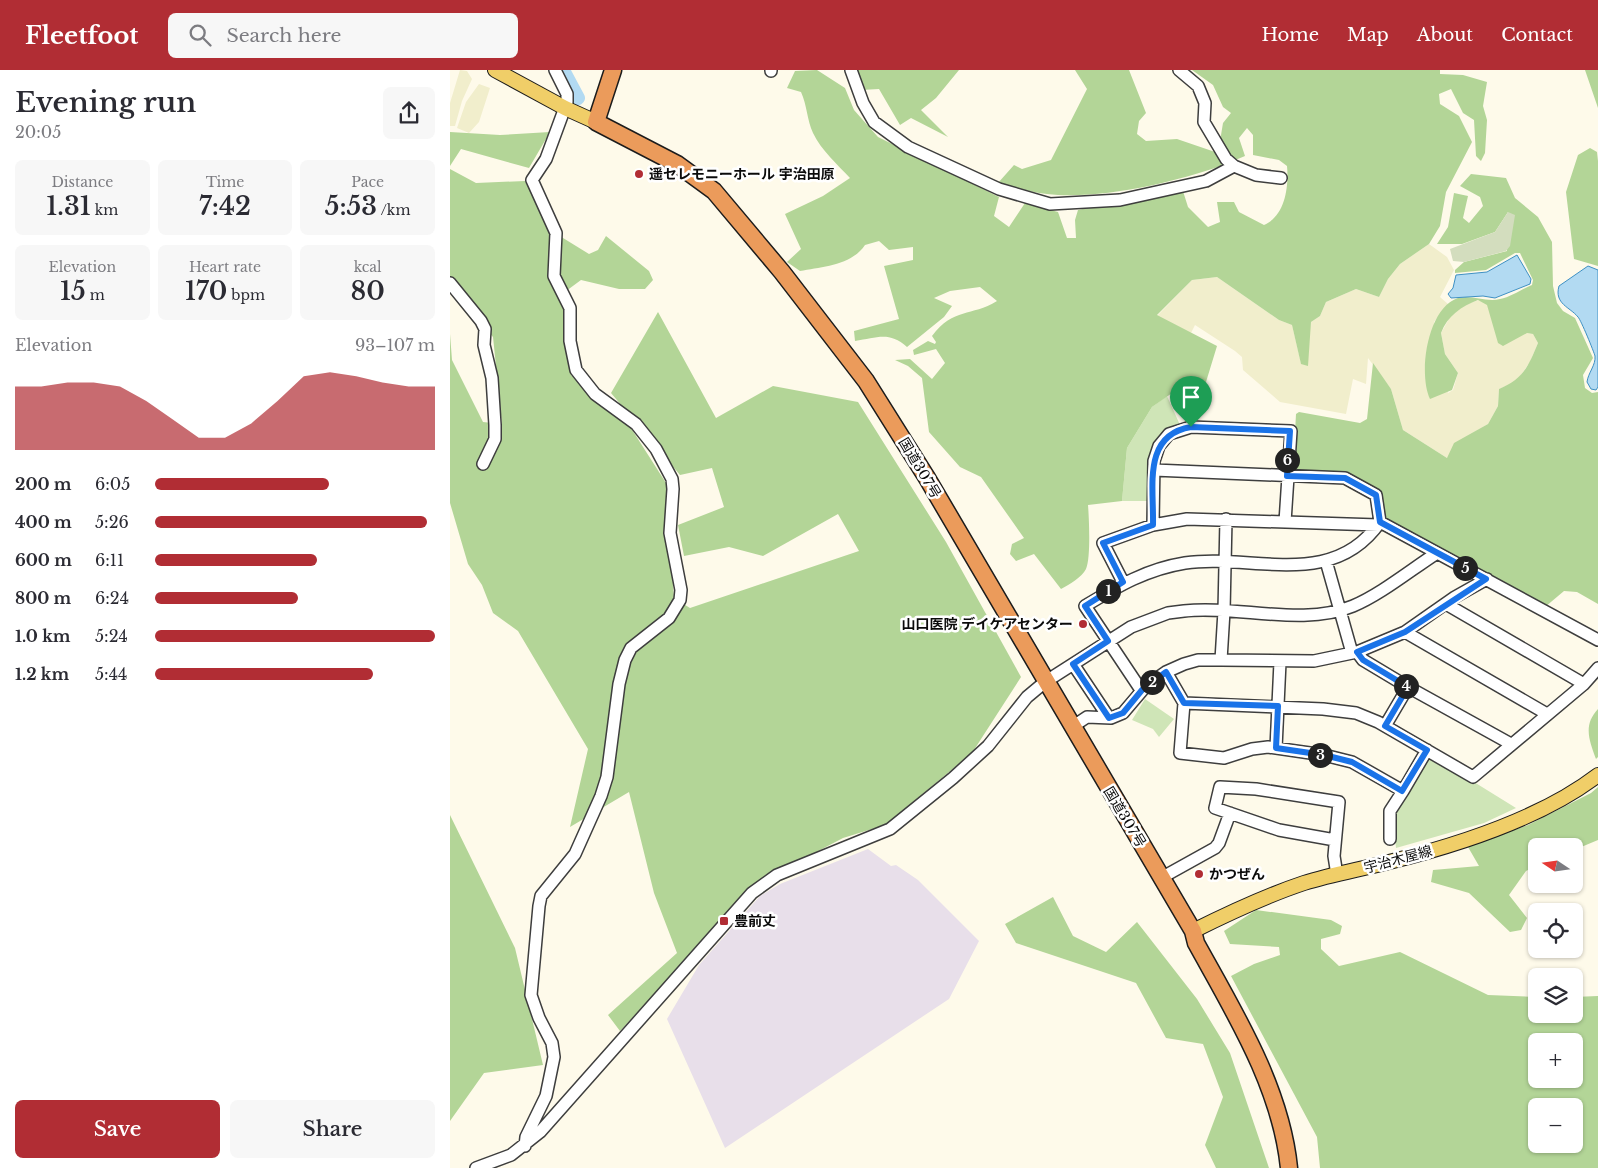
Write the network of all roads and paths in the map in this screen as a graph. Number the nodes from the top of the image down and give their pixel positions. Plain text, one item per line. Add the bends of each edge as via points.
1 (495, 70) edge
2 (556, 70) edge
3 (613, 70) edge
4 (851, 70) edge
5 (1179, 70) edge
6 (565, 108) junction
7 (596, 122) junction
8 (1234, 166) junction
9 (1281, 178) dead end
10 (450, 283) edge
11 (483, 464) dead end
12 (1154, 470) junction
13 (1287, 476) junction
14 (1226, 519) junction
15 (1285, 522) junction
16 (1379, 523) junction
17 (1153, 525) junction
18 (1438, 553) junction
19 (1326, 561) junction
20 (1225, 562) junction
21 (1486, 579) junction
22 (1123, 582) junction
23 (1446, 604) junction
24 (1340, 610) junction
25 (1224, 611) junction
26 (1405, 632) junction
27 (1598, 640) edge
28 (1108, 641) junction
29 (1355, 653) junction
30 (1221, 660) junction
31 (1280, 662) junction
32 (1073, 664) junction
33 (1598, 668) edge
34 (1166, 672) junction
35 (1045, 682) junction
36 (1584, 684) junction
37 (1408, 687) junction
38 (1142, 690) junction
39 (1184, 703) junction
40 (1278, 706) junction
41 (1547, 714) junction
42 (1109, 718) junction
43 (1385, 726) junction
44 (1072, 727) junction
45 (1512, 744) junction
46 (1276, 748) junction
47 (1427, 750) junction
48 (1598, 775) edge
49 (1402, 791) junction
50 (1230, 813) junction
51 (1390, 839) dead end
52 (1335, 840) junction
53 (1337, 875) junction
54 (1161, 878) junction
55 (1192, 931) junction
56 (525, 1146) junction
57 (476, 1168) edge
58 (1289, 1168) edge
59 (1299, 1168) edge

1 - 6 main road
2 - 6 street via 567,94
3 - 7 highway
4 - 8 street via 874,122 908,148 999,189 1050,204 1120,200 1206,181
5 - 8 street via 1198,86 1205,103 1204,122 1226,159
6 - 7 main road
6 - 56 street via 546,159 532,180 556,234 554,276 570,308 573,360 587,386 636,424 667,468 673,490 671,542 680,600 669,618 631,648 625,660 608,777 602,796 576,854 541,896 538,906 532,996 552,1043 554,1057 546,1096 526,1137
7 - 35 highway, 国道307号 via 677,164 707,185 782,272 866,381 927,478
8 - 9 street via 1256,175
10 - 11 street via 484,329 484,345 492,378 495,439
12 - 13 street
12 - 13 street via 1158,446 1176,430 1191,427 1282,430 1290,431
12 - 17 street
13 - 15 street
13 - 16 street via 1345,478 1376,495
14 - 15 street
14 - 17 street via 1170,520
14 - 20 street
15 - 16 street
16 - 18 street
16 - 19 street via 1354,547
17 - 22 street via 1103,543
18 - 21 street
18 - 24 street via 1364,600
19 - 20 street via 1287,566
19 - 24 street
20 - 22 street via 1187,563
20 - 25 street
21 - 23 street
21 - 27 street
22 - 28 street via 1085,606
23 - 26 street
23 - 36 street
24 - 25 street via 1304,614
24 - 29 street
25 - 28 street via 1197,609 1168,613 1144,621
25 - 30 street
26 - 29 street
26 - 41 street
28 - 32 street
28 - 38 street
29 - 31 street via 1314,661
29 - 37 street
30 - 31 street
30 - 34 street via 1198,660
31 - 40 street
32 - 35 street
32 - 42 street
33 - 36 street
34 - 38 street
34 - 39 street
35 - 44 highway, 国道307号
35 - 56 street via 1027,697 988,746 890,829 777,875 752,893 563,1108
36 - 41 street
37 - 43 street
37 - 45 street
38 - 42 street via 1123,713
39 - 40 street
39 - 46 street via 1180,753 1224,758 1252,749
40 - 43 street via 1341,710
40 - 46 street
41 - 45 street
42 - 44 street via 1088,717
43 - 47 street
44 - 54 highway, 国道307号
45 - 47 street via 1473,777
46 - 49 street via 1352,762
47 - 49 street
48 - 53 main road, 宇治木屋線 via 1549,804 1493,829 1434,850
49 - 51 street via 1390,811
50 - 52 street via 1279,830
50 - 52 street via 1215,808 1220,787 1256,789 1339,802
50 - 54 street via 1215,848
52 - 53 street
53 - 55 main road, 宇治木屋線 via 1269,895
54 - 55 highway, 国道307号
55 - 58 highway, 国道307号 via 1242,1028 1269,1090 1284,1133
55 - 59 highway, 国道307号 via 1202,939 1268,1070 1285,1111
56 - 57 street via 499,1161

